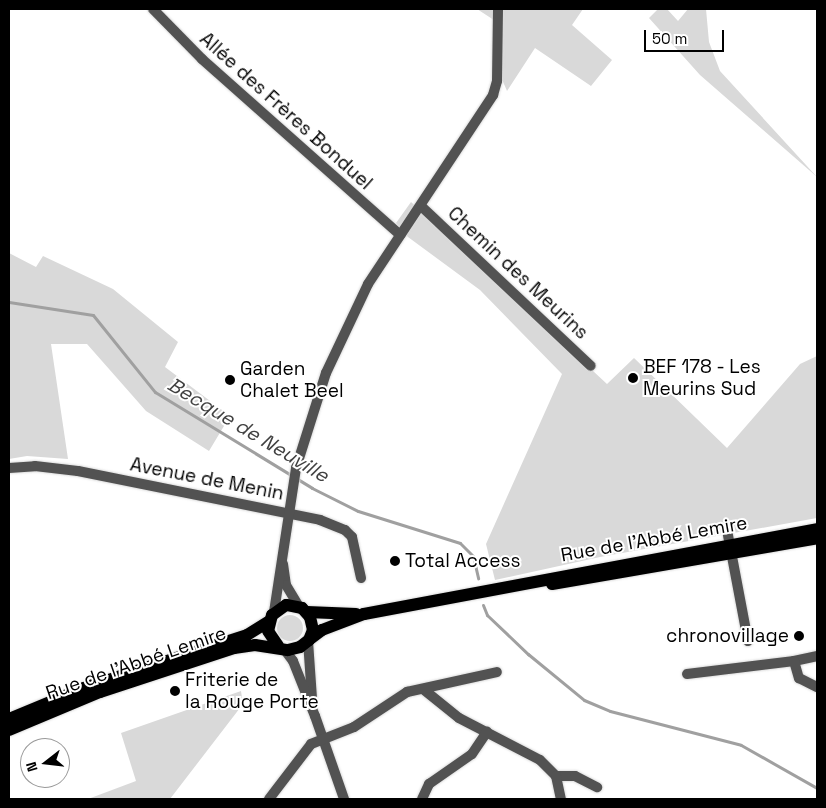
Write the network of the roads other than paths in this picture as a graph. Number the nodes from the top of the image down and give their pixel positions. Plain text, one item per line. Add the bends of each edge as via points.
1 (152, 9) edge
2 (498, 9) edge
3 (421, 206) junction
4 (400, 235) junction
5 (591, 366) dead end
6 (9, 468) edge
7 (288, 513) junction
8 (817, 529) edge
9 (727, 530) dead end
10 (817, 538) edge
11 (730, 549) junction
12 (282, 552) junction
13 (361, 578) dead end
14 (303, 610) junction
15 (364, 614) junction
16 (271, 616) junction
17 (309, 640) junction
18 (748, 641) dead end
19 (281, 648) junction
20 (817, 656) edge
21 (794, 661) junction
22 (497, 672) dead end
23 (687, 674) dead end
24 (817, 687) edge
25 (423, 690) junction
26 (315, 716) junction
27 (9, 719) edge
28 (9, 730) edge
29 (487, 732) junction
30 (322, 738) junction
31 (556, 776) junction
32 (597, 787) dead end
33 (269, 799) edge
34 (344, 799) edge
35 (422, 799) edge
36 (562, 799) edge

1 - 4 street, Allée des Frères Bonduel via 197,54
2 - 3 street, Chemin des Meurins via 497,81 493,95
3 - 4 street, Chemin des Meurins
3 - 5 street, Chemin des Meurins
4 - 7 street, Chemin des Meurins via 368,284 336,347 311,413
6 - 7 street, Avenue de Menin via 35,466 78,471
7 - 12 street, Chemin des Meurins
7 - 13 street, Avenue de Menin via 346,530 352,537
8 - 11 main road, Rue de l'Abbé Lemire
9 - 11 street
10 - 11 main road, Rue de l'Abbé Lemire
11 - 15 main road, Rue de l'Abbé Lemire via 572,582 497,589
11 - 18 street
12 - 14 street, Chemin des Meurins via 286,585
12 - 16 street, Chemin des Meurins
14 - 15 main road, Rue de l'Abbé Lemire
14 - 16 main road, Rue de l'Abbé Lemire via 286,605
14 - 17 main road via 313,627
15 - 17 main road, Rue de l'Abbé Lemire via 322,630
16 - 19 main road via 270,637
16 - 27 main road, Rue de l'Abbé Lemire via 247,635 108,679
17 - 19 main road, Rue de l'Abbé Lemire via 297,649
17 - 26 street via 308,670
19 - 26 street via 293,661
19 - 28 main road, Rue de l'Abbé Lemire via 256,645 234,648 100,692
20 - 21 street
21 - 23 street
21 - 24 street via 799,678
22 - 25 street via 439,683
25 - 29 street via 453,714
25 - 30 street via 401,694 354,727
26 - 30 street
29 - 31 street via 540,760
29 - 35 street via 472,754 429,784
30 - 33 street via 306,748
30 - 34 street
31 - 32 street via 575,776
31 - 36 street

